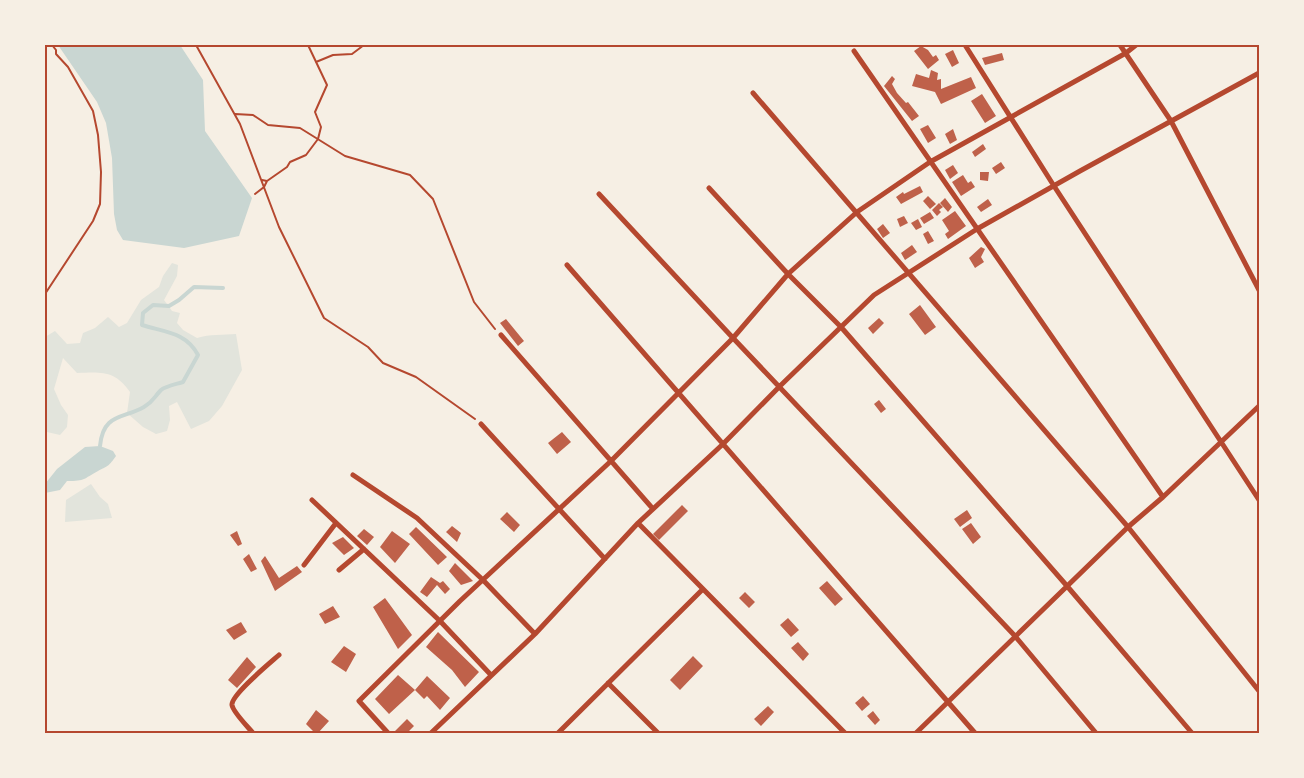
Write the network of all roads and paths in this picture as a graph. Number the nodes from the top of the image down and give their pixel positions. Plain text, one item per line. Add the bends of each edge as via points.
1 (52, 45) edge
2 (196, 45) edge
3 (308, 45) edge
4 (364, 45) edge
5 (965, 45) edge
6 (1120, 45) edge
7 (1136, 45) edge
8 (854, 51) dead end
9 (1126, 53) junction
10 (316, 62) junction
11 (1259, 73) edge
12 (753, 93) dead end
13 (235, 114) junction
14 (1010, 118) junction
15 (1171, 121) junction
16 (318, 139) junction
17 (930, 162) junction
18 (261, 180) junction
19 (267, 181) junction
20 (1054, 186) junction
21 (264, 187) junction
22 (709, 188) dead end
23 (255, 194) dead end
24 (599, 194) dead end
25 (858, 212) junction
26 (977, 229) junction
27 (567, 265) dead end
28 (909, 273) junction
29 (788, 274) junction
30 (1259, 290) edge
31 (45, 294) edge
32 (841, 328) junction
33 (501, 335) joint
34 (733, 338) junction
35 (780, 386) junction
36 (678, 393) junction
37 (1259, 406) edge
38 (481, 424) joint
39 (1221, 442) junction
40 (723, 444) junction
41 (611, 461) junction
42 (353, 475) dead end
43 (1163, 497) junction
44 (312, 500) dead end
45 (1259, 500) edge
46 (560, 508) junction
47 (653, 508) junction
48 (336, 523) junction
49 (638, 523) junction
50 (1128, 527) junction
51 (364, 549) junction
52 (605, 559) junction
53 (304, 565) dead end
54 (339, 570) dead end
55 (483, 580) junction
56 (1067, 586) junction
57 (703, 589) junction
58 (440, 621) junction
59 (535, 634) junction
60 (1015, 636) junction
61 (279, 655) dead end
62 (491, 675) junction
63 (608, 683) junction
64 (1259, 691) edge
65 (947, 701) junction
66 (253, 733) edge
67 (388, 733) edge
68 (431, 733) edge
69 (558, 733) edge
70 (658, 733) edge
71 (845, 733) edge
72 (916, 733) edge
73 (974, 733) edge
74 (1096, 733) edge
75 (1192, 733) edge

1 - 31 path via 93,111 101,172 100,204 94,221
2 - 13 path
3 - 10 path
4 - 10 path via 352,54 333,55
5 - 14 street
6 - 9 street
7 - 9 street
8 - 17 street
9 - 14 street
9 - 15 street
10 - 16 path via 327,85 315,112 321,127
11 - 15 street
12 - 25 street
13 - 16 path via 253,115 268,125 300,128
13 - 18 path
14 - 17 street
14 - 20 street
15 - 20 street
15 - 30 street
16 - 19 path via 306,155 290,162
16 - 33 path via 346,156 410,175 433,199 474,302
17 - 25 street
17 - 26 street
18 - 19 path
18 - 21 path
19 - 21 path
20 - 26 street
20 - 39 street
21 - 23 path
21 - 38 path via 279,227 324,318 368,347 383,363 416,377
22 - 29 street
24 - 34 street
25 - 28 street
25 - 29 street
26 - 28 street
26 - 43 street
27 - 36 street
28 - 32 street via 874,295
28 - 50 street
29 - 32 street
29 - 34 street
32 - 35 street
32 - 56 street
33 - 41 street
34 - 35 street
34 - 36 street
35 - 40 street
35 - 60 street
36 - 40 street
36 - 41 street
37 - 39 street
38 - 46 street
39 - 43 street
39 - 45 street
40 - 47 street
40 - 65 street
41 - 46 street
41 - 47 street
42 - 55 street via 417,518
43 - 50 street
44 - 48 street
46 - 52 street
46 - 55 street
47 - 49 street
48 - 51 street
48 - 53 street
49 - 52 street
49 - 57 street
50 - 56 street
50 - 64 street
51 - 54 street
51 - 58 street
52 - 59 street
55 - 58 street
55 - 59 street
56 - 60 street
56 - 75 street
57 - 63 street
57 - 71 street
58 - 62 street
58 - 67 street via 359,701
59 - 62 street
60 - 65 street
60 - 74 street
61 - 66 street via 232,701 234,710
62 - 68 street
63 - 69 street
63 - 70 street
65 - 72 street
65 - 73 street

